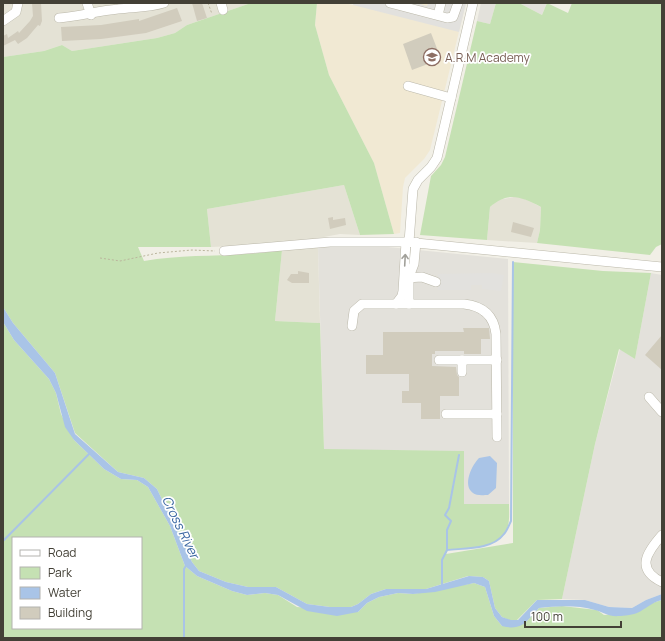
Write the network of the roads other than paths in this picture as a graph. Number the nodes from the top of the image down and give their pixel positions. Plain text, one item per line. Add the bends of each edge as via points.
1 (18, 3) edge
2 (87, 3) edge
3 (164, 3) edge
4 (390, 3) edge
5 (441, 3) edge
6 (458, 3) edge
7 (473, 3) edge
8 (137, 5) edge
9 (91, 14) junction
10 (438, 15) junction
11 (59, 18) dead end
12 (3, 21) edge
13 (408, 86) dead end
14 (451, 98) junction
15 (411, 242) junction
16 (224, 251) road end
17 (414, 264) junction
18 (662, 267) edge
19 (422, 277) junction
20 (407, 278) junction
21 (436, 282) dead end
22 (396, 304) junction
23 (409, 304) junction
24 (352, 326) dead end
25 (439, 360) dead end
26 (462, 360) junction
27 (496, 360) junction
28 (462, 372) dead end
29 (649, 397) dead end
30 (662, 412) edge
31 (446, 414) dead end
32 (497, 414) junction
33 (497, 437) dead end
34 (662, 536) edge
35 (662, 582) edge

1 - 12 street via 16,12
2 - 9 street
3 - 8 street via 148,8
4 - 10 street
5 - 10 street
6 - 10 street via 452,17
7 - 14 street
8 - 9 street
9 - 11 street via 73,14
13 - 14 street
14 - 15 street via 437,158 413,189
15 - 16 street via 330,242
15 - 17 street
15 - 18 street
20 -> 15 street
17 - 19 street via 415,270
17 - 20 street
19 - 20 street
19 - 21 street
20 - 22 street via 402,296
20 - 23 street
22 - 23 street
22 - 24 street via 362,304 354,311
23 - 27 street via 464,304 484,310 493,319 495,326
25 - 26 street
26 - 27 street
26 - 28 street
27 - 32 street
29 - 30 street
31 - 32 street
32 - 33 street
34 - 35 street via 647,556 646,566 650,574

